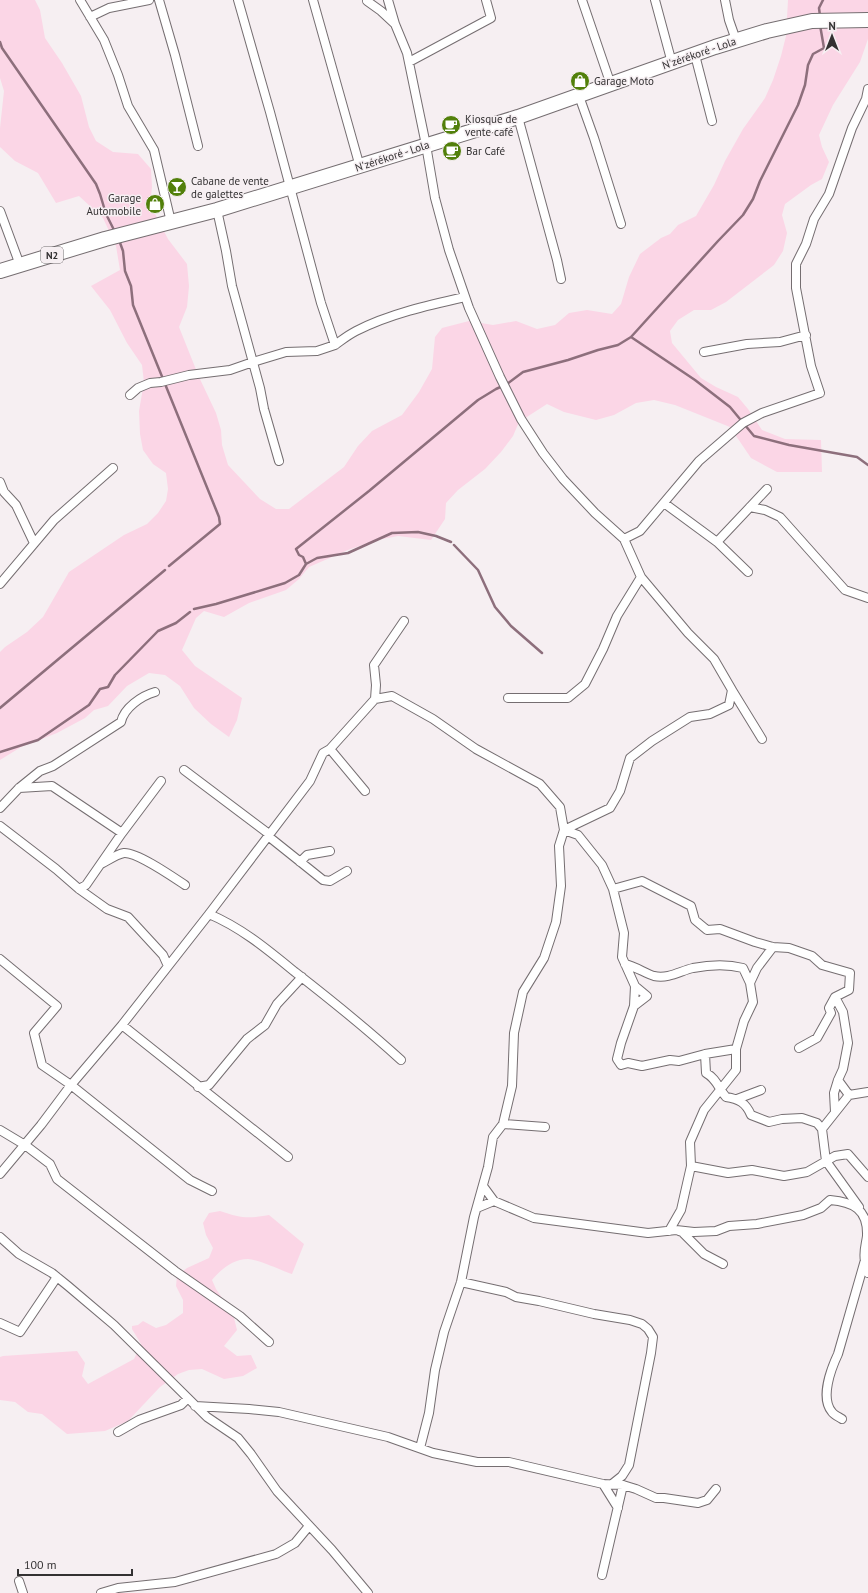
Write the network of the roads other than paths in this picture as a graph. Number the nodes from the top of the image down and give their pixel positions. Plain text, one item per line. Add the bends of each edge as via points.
1 (80, 0) edge
2 (150, 0) edge
3 (159, 0) edge
4 (238, 0) edge
5 (313, 0) edge
6 (388, 0) edge
7 (486, 0) edge
8 (582, 0) edge
9 (655, 0) edge
10 (724, 0) edge
11 (367, 1) dead end
12 (90, 17) junction
13 (868, 20) edge
14 (395, 24) junction
15 (736, 40) junction
16 (695, 55) junction
17 (409, 62) junction
18 (672, 63) junction
19 (611, 85) junction
20 (868, 89) edge
21 (579, 96) junction
22 (518, 118) junction
23 (712, 121) dead end
24 (426, 145) junction
25 (198, 146) dead end
26 (360, 167) junction
27 (289, 188) junction
28 (217, 210) junction
29 (0, 211) edge
30 (171, 222) junction
31 (621, 224) dead end
32 (20, 265) junction
33 (0, 271) edge
34 (561, 279) dead end
35 (465, 297) junction
36 (806, 335) junction
37 (335, 345) junction
38 (704, 352) dead end
39 (253, 362) junction
40 (130, 395) dead end
41 (279, 461) dead end
42 (114, 468) dead end
43 (0, 482) edge
44 (767, 489) dead end
45 (664, 503) junction
46 (750, 507) junction
47 (624, 539) junction
48 (717, 542) junction
49 (34, 544) junction
50 (748, 572) dead end
51 (641, 577) junction
52 (0, 584) edge
53 (868, 598) edge
54 (404, 621) dead end
55 (732, 690) junction
56 (155, 692) dead end
57 (508, 698) dead end
58 (375, 699) junction
59 (762, 739) dead end
60 (330, 749) junction
61 (184, 770) dead end
62 (162, 781) dead end
63 (19, 788) junction
64 (365, 791) dead end
65 (0, 808) edge
66 (0, 826) edge
67 (564, 830) junction
68 (122, 833) junction
69 (268, 835) junction
70 (330, 851) dead end
71 (300, 862) junction
72 (100, 865) junction
73 (347, 871) dead end
74 (185, 885) dead end
75 (79, 889) junction
76 (613, 889) junction
77 (209, 914) junction
78 (773, 947) junction
79 (0, 959) edge
80 (625, 964) junction
81 (168, 966) junction
82 (302, 977) junction
83 (750, 983) junction
84 (635, 986) junction
85 (835, 997) junction
86 (634, 1006) junction
87 (844, 1012) junction
88 (831, 1013) junction
89 (122, 1025) junction
90 (799, 1048) dead end
91 (736, 1049) junction
92 (705, 1054) junction
93 (401, 1060) dead end
94 (838, 1080) junction
95 (71, 1085) junction
96 (198, 1086) junction
97 (761, 1090) dead end
98 (720, 1091) junction
99 (868, 1092) edge
100 (849, 1095) junction
101 (737, 1099) junction
102 (835, 1112) junction
103 (503, 1124) junction
104 (544, 1127) dead end
105 (822, 1129) junction
106 (0, 1130) edge
107 (25, 1145) junction
108 (288, 1157) dead end
109 (826, 1161) junction
110 (691, 1166) junction
111 (0, 1174) edge
112 (868, 1177) edge
113 (483, 1186) junction
114 (212, 1191) dead end
115 (494, 1201) junction
116 (859, 1207) junction
117 (477, 1208) junction
118 (672, 1231) junction
119 (0, 1237) edge
120 (865, 1260) junction
121 (723, 1264) dead end
122 (868, 1273) edge
123 (57, 1277) junction
124 (461, 1282) junction
125 (0, 1323) edge
126 (269, 1342) dead end
127 (187, 1399) junction
128 (194, 1406) junction
129 (842, 1419) dead end
130 (118, 1432) dead end
131 (420, 1448) junction
132 (608, 1484) junction
133 (623, 1485) junction
134 (716, 1489) dead end
135 (618, 1508) junction
136 (309, 1526) junction
137 (602, 1575) dead end
138 (19, 1581) dead end
139 (23, 1593) edge
140 (101, 1593) edge
141 (368, 1593) edge

1 - 12 street
2 - 12 street via 109,8
3 - 25 street
4 - 27 street
5 - 26 street
6 - 14 street
7 - 17 street via 491,18
8 - 19 street
9 - 18 street
10 - 15 street
11 - 14 street
12 - 30 street via 104,40 128,106 154,150
13 - 15 highway, N'zérékoré - Lola / N2 via 818,20 789,25
14 - 17 street
15 - 16 highway, N'zérékoré - Lola / N2
16 - 18 highway, N'zérékoré - Lola / N2
16 - 23 street
17 - 24 street
18 - 19 highway, N'zérékoré - Lola / N2
19 - 21 highway, N'zérékoré - Lola / N2
20 - 36 street via 830,194 814,219 796,264 796,288
21 - 22 highway, N'zérékoré - Lola / N2
21 - 31 street
22 - 24 highway, N'zérékoré - Lola / N2
22 - 34 street
24 - 26 highway, N'zérékoré - Lola / N2
24 - 35 street via 435,198
26 - 27 highway, N'zérékoré - Lola / N2
27 - 28 highway, N'zérékoré - Lola / N2
27 - 37 street
28 - 30 highway, N'zérékoré - Lola / N2
28 - 39 street via 232,286
29 - 32 street
30 - 32 highway, N'zérékoré - Lola / N2
32 - 33 highway, N2
35 - 37 street via 388,318 355,332
35 - 47 street via 506,390 543,453 595,513
36 - 38 street via 780,342 747,344
36 - 45 street via 811,366 820,393 762,413 743,423 699,461
37 - 39 street via 317,351 286,352
39 - 40 street via 230,370 150,382
39 - 41 street
42 - 49 street via 54,520
43 - 49 street via 4,492 16,505
44 - 46 street
45 - 47 street via 640,532
45 - 48 street
46 - 48 street
46 - 53 street via 780,517 846,590
47 - 51 street
48 - 50 street
49 - 52 street
51 - 55 street via 688,633 714,658
51 - 57 street via 617,616 585,684 568,698
54 - 58 street via 374,665
55 - 59 street
55 - 67 street via 729,705 710,714 690,717 630,758 620,791 610,808
56 - 63 street via 144,695 122,715 121,722 53,766 40,771
58 - 60 street
58 - 67 street via 392,696 433,719 476,749 540,784 560,807
60 - 64 street
60 - 69 street via 323,753 310,781
61 - 69 street
62 - 68 street
63 - 65 street
63 - 68 street via 52,786
66 - 75 street
67 - 76 street via 578,835 602,865
67 - 103 street via 559,846 562,886 556,922 544,958 523,992 514,1033 512,1086
68 - 72 street
69 - 71 street
69 - 77 street
70 - 71 street via 307,855
71 - 73 street via 323,880 330,881
72 - 74 street via 123,853 131,854 158,867
72 - 75 street via 86,885
75 - 81 street via 107,909 128,917 163,955
76 - 78 street via 642,881 691,906 695,920 707,930 720,929
76 - 80 street via 624,932 622,957
77 - 81 street
77 - 82 street via 249,935
78 - 83 street via 757,968
78 - 85 street via 789,948 812,956 822,965 850,973 850,990
79 - 95 street via 57,1006 34,1033 42,1065
80 - 83 street via 653,976 672,976 692,968 729,964 742,968
80 - 84 street
81 - 89 street
82 - 93 street
82 - 96 street via 277,1004 265,1025 247,1039 209,1085
83 - 91 street via 753,1002 744,1021
84 - 86 street
84 - 86 street via 647,996
85 - 87 street
85 - 88 street via 829,1008
86 - 92 street via 617,1059 621,1065 628,1063 642,1066 670,1060 679,1061
87 - 88 street
87 - 94 street via 848,1042 843,1069
88 - 90 street via 817,1038
89 - 95 street
89 - 96 street
91 - 92 street
91 - 98 street via 736,1070
92 - 98 street via 706,1073 714,1077
94 - 100 street
94 - 102 street via 834,1093
95 - 107 street
95 - 114 street via 190,1180
96 - 108 street
97 - 101 street
98 - 101 street via 726,1098
98 - 110 street via 704,1110 690,1142
99 - 100 street
100 - 102 street
101 - 105 street via 747,1106 751,1115 769,1122 802,1118 816,1123
102 - 105 street
103 - 104 street
103 - 113 street via 493,1138
105 - 109 street
106 - 107 street
107 - 111 street
107 - 126 street via 50,1164 57,1178 175,1271 240,1316
109 - 110 street via 807,1172 784,1176 752,1170 728,1174
109 - 112 street via 835,1156 848,1154
109 - 116 street
110 - 118 street
113 - 115 street
113 - 117 street
115 - 117 street
115 - 118 street via 534,1218 648,1233
116 - 118 street via 830,1200 821,1208 803,1215 757,1224 729,1226 716,1231
116 - 120 street via 866,1220
117 - 124 street
118 - 121 street via 682,1232 704,1254
119 - 123 street via 19,1254
120 - 122 street
120 - 129 street via 838,1354 831,1369 827,1393 827,1403 832,1412
123 - 125 street via 20,1332
123 - 127 street via 114,1325
124 - 131 street via 435,1370 430,1414
124 - 132 street via 506,1292 516,1297 630,1320 648,1329 653,1337 651,1353 629,1465 622,1476
127 - 128 street
127 - 130 street via 181,1405 139,1420
128 - 131 street via 279,1412 388,1437
128 - 136 street via 238,1438 277,1491
131 - 132 street via 477,1462 509,1462
132 - 133 street
132 - 135 street
133 - 134 street via 656,1498 698,1503 707,1500
133 - 135 street
135 - 137 street
136 - 140 street via 295,1543 276,1554 175,1582 118,1588
136 - 141 street
138 - 139 street

